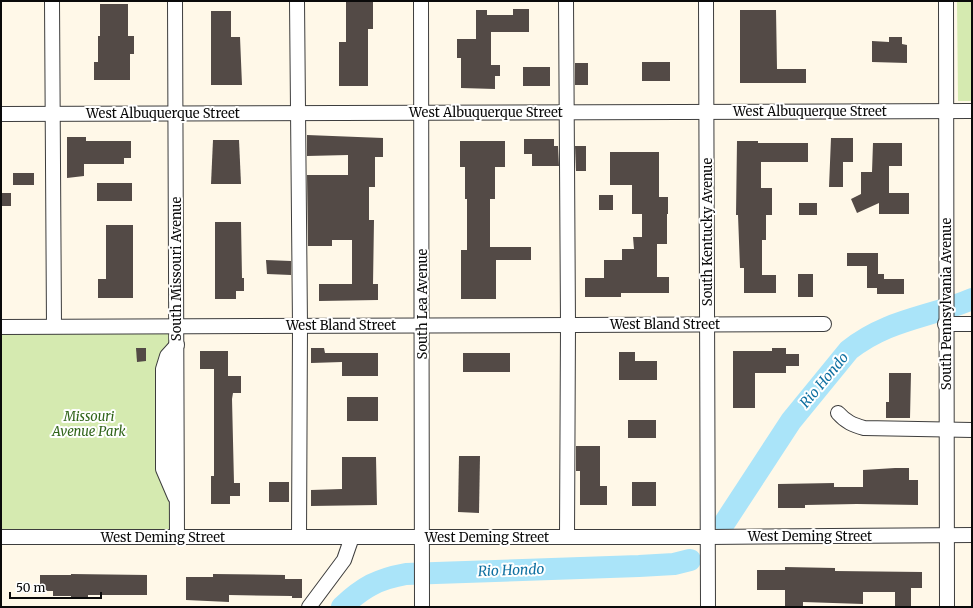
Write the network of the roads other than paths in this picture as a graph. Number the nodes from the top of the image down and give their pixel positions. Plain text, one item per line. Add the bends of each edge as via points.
1 (52, 1) edge
2 (175, 1) edge
3 (297, 1) edge
4 (421, 1) edge
5 (566, 1) edge
6 (706, 1) edge
7 (946, 1) edge
8 (946, 111) junction
9 (972, 111) edge
10 (421, 112) junction
11 (566, 112) junction
12 (707, 112) junction
13 (176, 113) junction
14 (298, 113) junction
15 (1, 114) edge
16 (52, 114) junction
17 (707, 323) junction
18 (568, 324) junction
19 (824, 324) dead end
20 (945, 324) junction
21 (972, 324) edge
22 (422, 325) junction
23 (54, 326) junction
24 (177, 326) junction
25 (300, 326) junction
26 (1, 327) edge
27 (838, 413) dead end
28 (946, 430) junction
29 (972, 430) edge
30 (946, 535) junction
31 (972, 535) edge
32 (1, 537) edge
33 (177, 537) junction
34 (299, 537) junction
35 (352, 537) junction
36 (423, 537) junction
37 (567, 537) junction
38 (708, 538) junction
39 (309, 607) edge
40 (422, 607) edge
41 (708, 607) edge
42 (947, 607) edge

1 - 16 street
2 - 13 street, South Missouri Avenue
3 - 14 street
4 - 10 street, South Lea Avenue
5 - 11 street
6 - 12 street, South Kentucky Avenue
7 - 8 street, South Pennsylvania Avenue
8 - 9 street, West Albuquerque Street
8 - 12 street, West Albuquerque Street
8 - 20 street, South Pennsylvania Avenue
10 - 11 street, West Albuquerque Street
10 - 14 street, West Albuquerque Street
10 - 22 street, South Lea Avenue
11 - 12 street, West Albuquerque Street
11 - 18 street
12 - 17 street, South Kentucky Avenue
13 - 14 street, West Albuquerque Street
13 - 16 street, West Albuquerque Street
13 - 24 street, South Missouri Avenue
14 - 25 street
15 - 16 street, West Albuquerque Street
16 - 23 street
17 - 18 street, West Bland Street
17 - 19 street, West Bland Street
17 - 38 street, South Kentucky Avenue
18 - 22 street, West Bland Street
18 - 37 street
20 - 21 street
20 - 28 street, South Pennsylvania Avenue
22 - 25 street, West Bland Street
22 - 36 street, South Lea Avenue
23 - 24 street, West Bland Street
23 - 26 street, West Bland Street
24 - 25 street, West Bland Street
24 - 33 street, South Missouri Avenue
25 - 34 street
27 - 28 street via 845,421 864,428
28 - 29 street
28 - 30 street, South Pennsylvania Avenue
30 - 31 street, West Deming Street
30 - 38 street, West Deming Street
30 - 42 street, South Pennsylvania Avenue
32 - 33 street, West Deming Street
33 - 34 street, West Deming Street
34 - 35 street, West Deming Street
35 - 36 street, West Deming Street
35 - 39 street via 344,560
36 - 37 street, West Deming Street
36 - 40 street, South Lea Avenue
37 - 38 street, West Deming Street
38 - 41 street, South Kentucky Avenue

